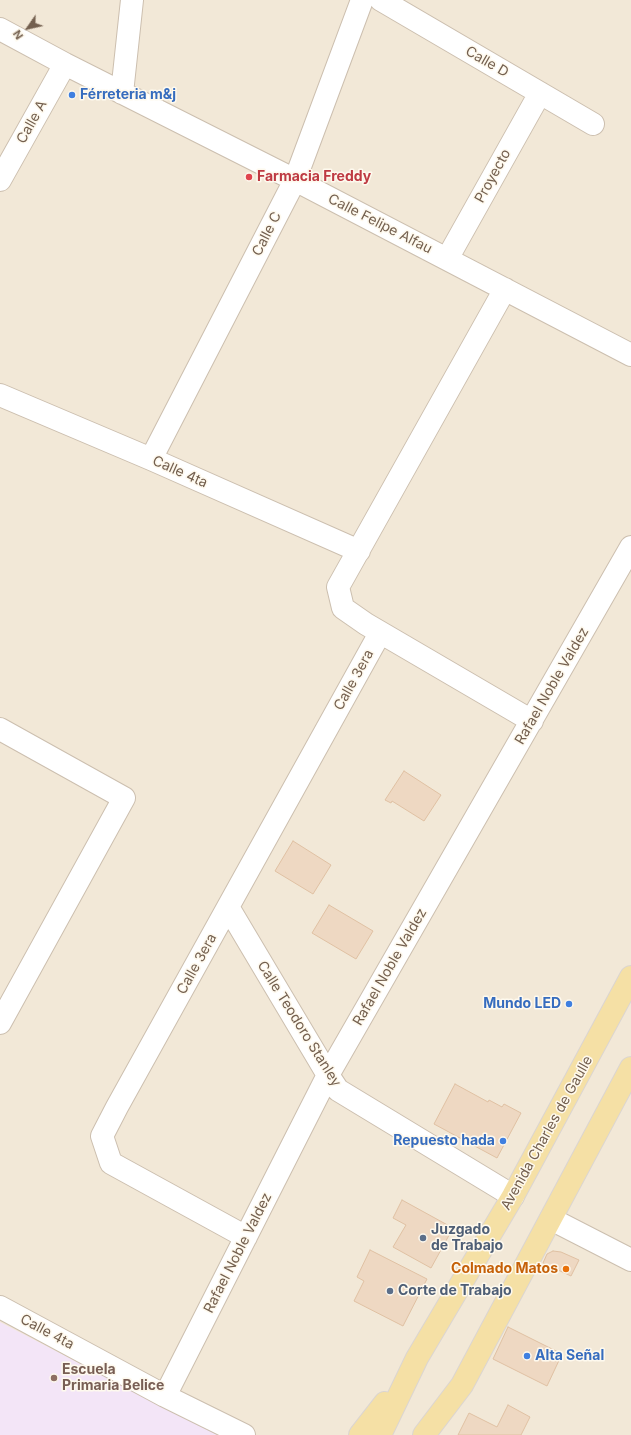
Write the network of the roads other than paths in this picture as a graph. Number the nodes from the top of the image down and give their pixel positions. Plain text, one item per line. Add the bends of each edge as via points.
1 (132, 0) edge
2 (362, 0) edge
3 (381, 0) edge
4 (0, 29) edge
5 (65, 64) junction
6 (122, 93) junction
7 (540, 93) junction
8 (593, 124) dead end
9 (0, 180) edge
10 (295, 180) junction
11 (447, 259) junction
12 (505, 289) junction
13 (631, 355) edge
14 (0, 395) edge
15 (151, 459) junction
16 (631, 546) edge
17 (359, 551) junction
18 (380, 633) junction
19 (532, 721) junction
20 (0, 729) edge
21 (228, 907) junction
22 (631, 977) edge
23 (0, 1023) edge
24 (631, 1068) edge
25 (328, 1075) junction
26 (513, 1196) junction
27 (551, 1218) junction
28 (246, 1237) junction
29 (631, 1260) edge
30 (0, 1307) edge
31 (418, 1358) junction
32 (462, 1385) junction
33 (165, 1396) junction
34 (244, 1435) edge
35 (360, 1435) edge
36 (380, 1435) edge
37 (424, 1435) edge
38 (439, 1435) edge

1 - 6 street
2 - 10 street, Calle C
3 - 7 street, Calle D
4 - 5 street, Calle Felipe Alfau
5 - 6 street, Calle Felipe Alfau
5 - 9 street, Calle A
6 - 10 street, Calle Felipe Alfau
7 - 8 street, Calle D
7 - 11 street, Proyecto
10 - 11 street, Calle Felipe Alfau
10 - 15 street, Calle C
11 - 12 street, Calle Felipe Alfau
12 - 13 street, Calle Felipe Alfau
12 - 17 street
14 - 15 street, Calle 4ta
15 - 17 street, Calle 4ta
16 - 19 street, Rafael Noble Valdez
17 - 18 street via 338,587 343,608
18 - 19 street
18 - 21 street, Calle 3era
19 - 25 street, Rafael Noble Valdez
20 - 23 street via 124,798
21 - 25 street, Calle Teodoro Stanley
21 - 28 street, Calle 3era via 102,1136 111,1163
22 - 26 main road, Avenida Charles de Gaulle
24 - 27 main road
25 - 26 street, Calle Teodoro Stanley via 338,1090
25 - 28 street, Rafael Noble Valdez
26 - 31 main road, Avenida Charles de Gaulle
27 - 29 street
27 - 32 main road
28 - 33 street, Rafael Noble Valdez
30 - 33 street, Calle 4ta
31 - 35 main road
31 - 36 main road, Avenida Charles de Gaulle
32 - 37 main road
32 - 38 main road
33 - 34 street, Calle 4ta

